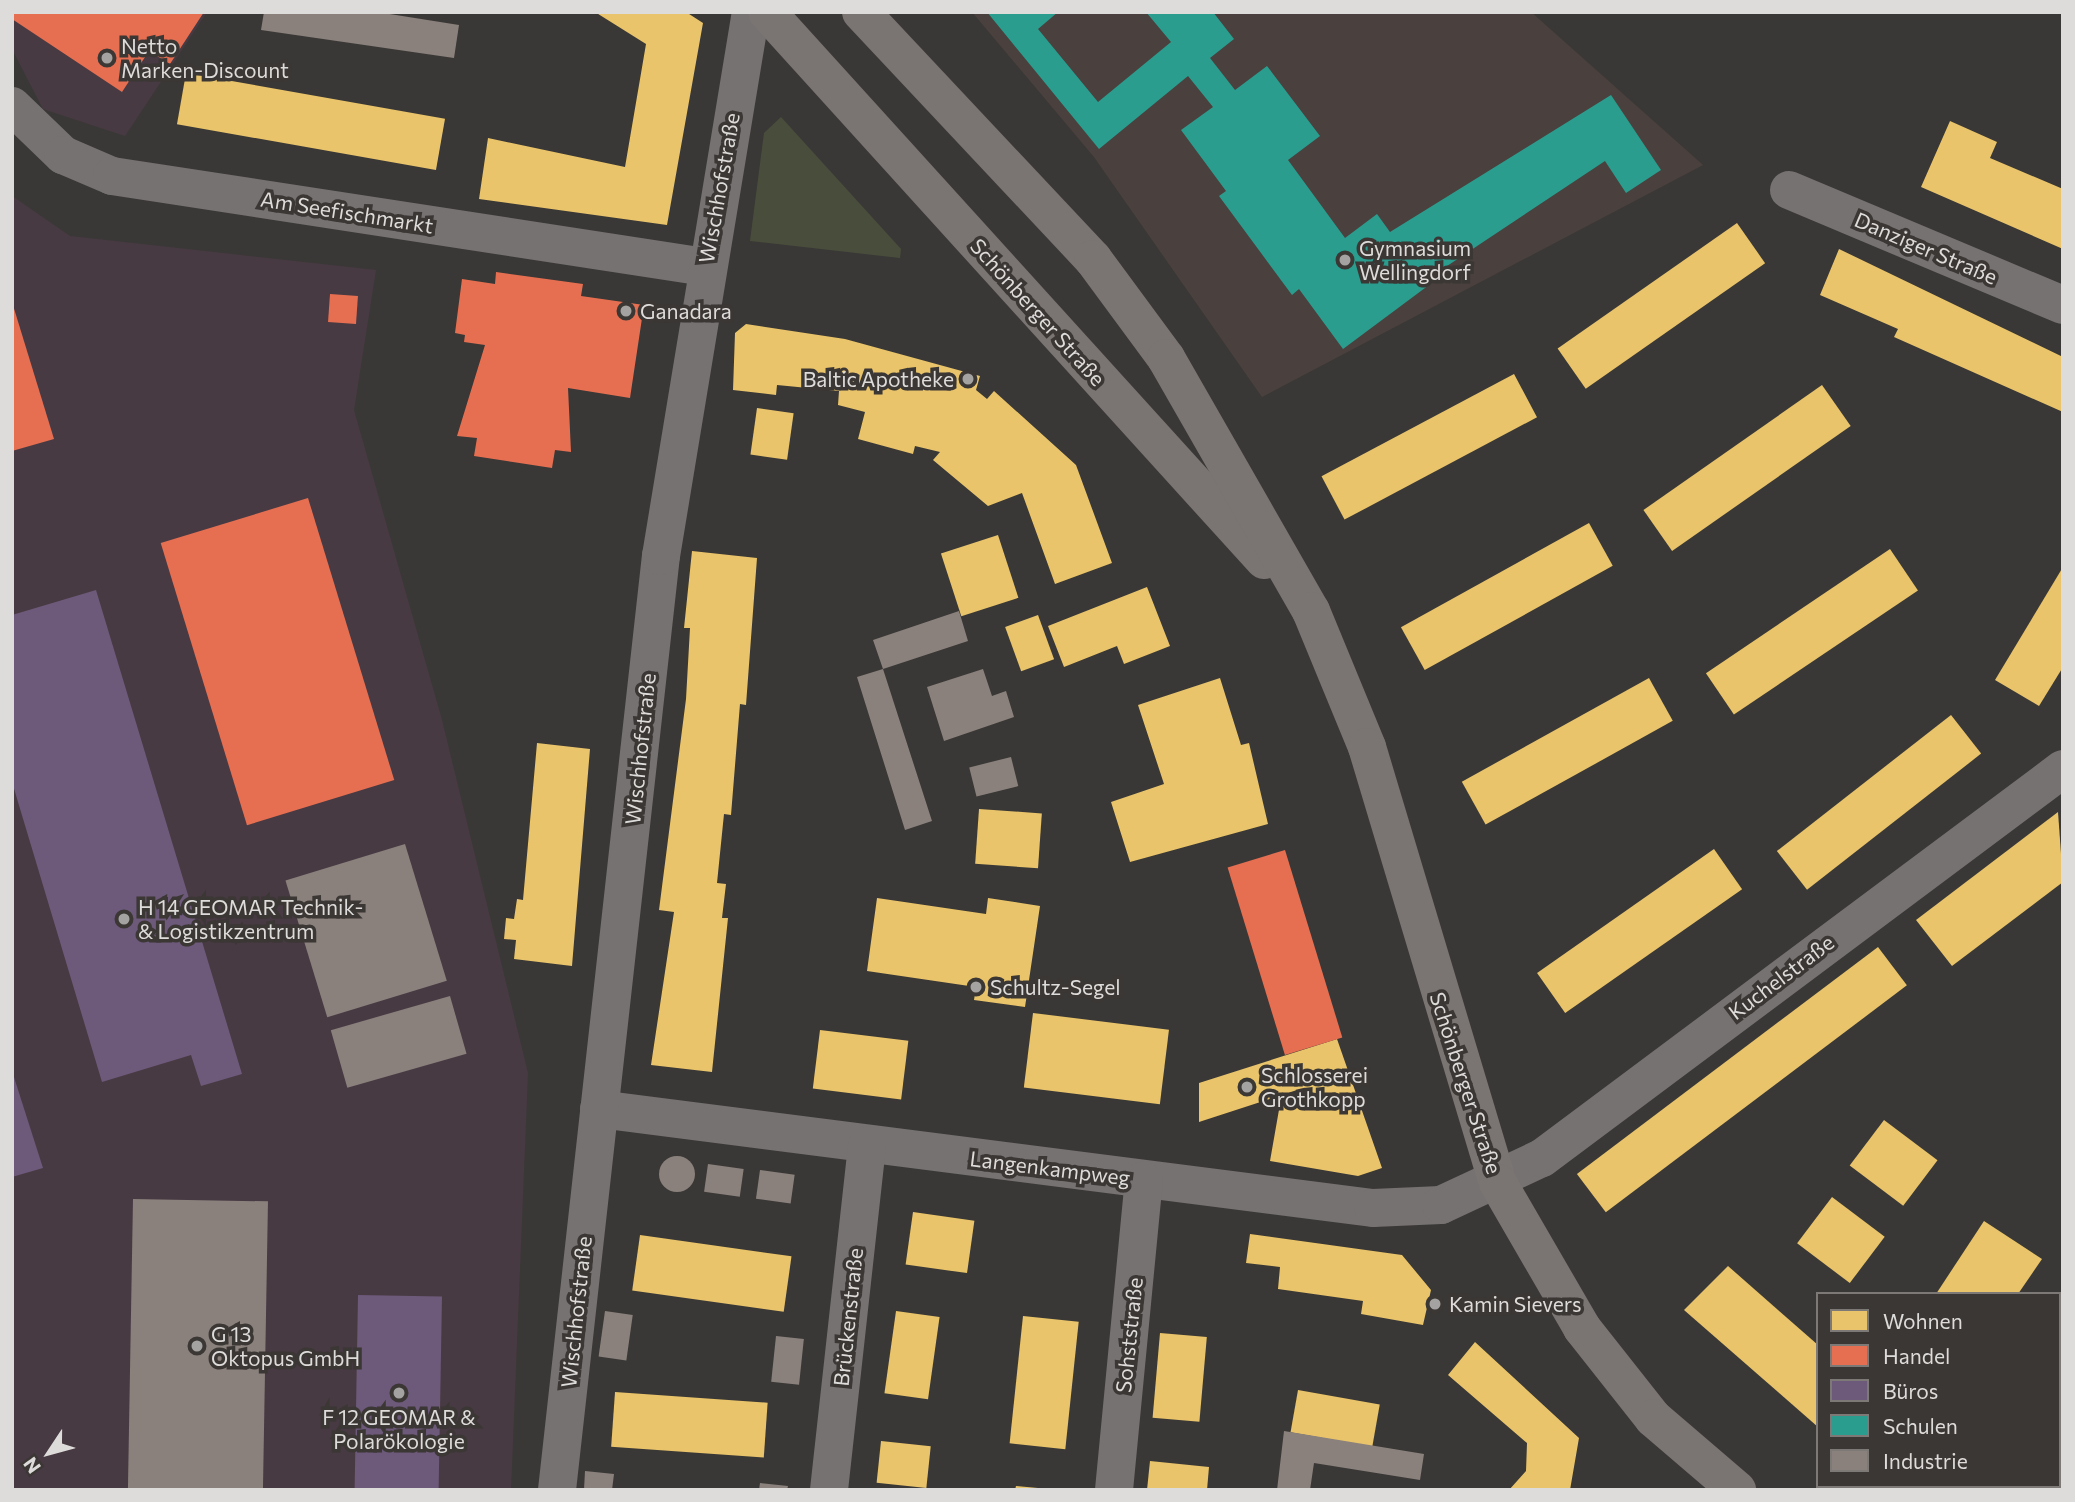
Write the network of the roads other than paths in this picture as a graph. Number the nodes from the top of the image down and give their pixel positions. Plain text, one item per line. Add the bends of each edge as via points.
1 (751, 12) edge
2 (767, 12) edge
3 (861, 12) edge
4 (12, 106) edge
5 (1789, 190) dead end
6 (705, 267) junction
7 (2063, 305) edge
8 (1311, 611) junction
9 (2063, 769) edge
10 (599, 1109) junction
11 (867, 1145) junction
12 (1144, 1180) junction
13 (1498, 1183) junction
14 (556, 1490) edge
15 (829, 1490) edge
16 (1114, 1490) edge
17 (1737, 1490) edge

1 - 6 street, Wischhofstraße
2 - 8 main road, Schönberger Straße
3 - 8 main road, Schönberger Straße via 1093,259 1166,358
4 - 6 street, Am Seefischmarkt via 63,155 111,176
5 - 7 street, Danziger Straße
6 - 10 street, Wischhofstraße via 661,556
8 - 13 main road, Schönberger Straße via 1367,747
9 - 13 street, Kuchelstraße via 1542,1158
10 - 11 street, Langenkampweg
10 - 14 street, Wischhofstraße
11 - 12 street, Langenkampweg
11 - 15 street, Brückenstraße
12 - 13 street, Langenkampweg via 1373,1208 1441,1205
12 - 16 street, Sohststraße
13 - 17 main road, Schönberger Straße via 1581,1328 1653,1418

